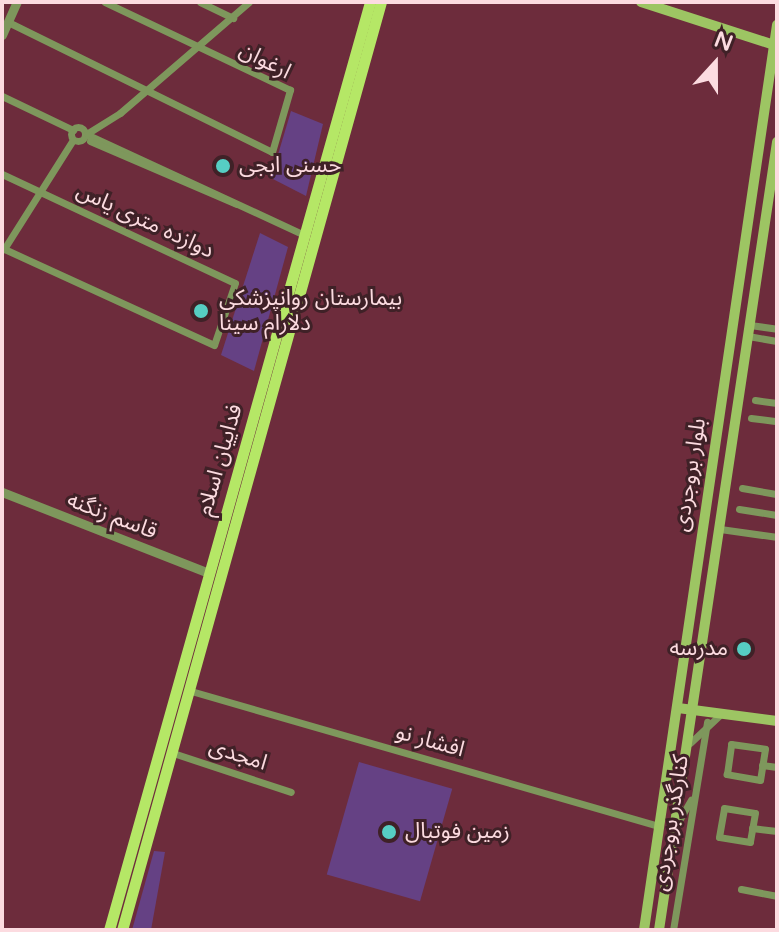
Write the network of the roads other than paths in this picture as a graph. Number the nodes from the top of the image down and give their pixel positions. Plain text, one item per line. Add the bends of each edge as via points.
1 (17, 2) edge
2 (105, 2) edge
3 (200, 2) edge
4 (249, 2) edge
5 (370, 2) edge
6 (381, 2) edge
7 (641, 2) edge
8 (233, 18) junction
9 (777, 25) edge
10 (4, 29) edge
11 (774, 45) junction
12 (199, 48) junction
13 (146, 92) junction
14 (2, 96) edge
15 (73, 130) junction
16 (87, 135) junction
17 (73, 140) junction
18 (777, 142) edge
19 (2, 174) edge
20 (39, 192) junction
21 (304, 235) junction
22 (3, 248) edge
23 (777, 329) edge
24 (749, 331) junction
25 (777, 341) edge
26 (755, 400) dead end
27 (777, 403) edge
28 (751, 418) dead end
29 (777, 421) edge
30 (742, 488) dead end
31 (2, 492) edge
32 (777, 494) edge
33 (739, 509) dead end
34 (777, 515) edge
35 (720, 529) junction
36 (777, 537) edge
37 (209, 573) junction
38 (191, 691) junction
39 (678, 708) junction
40 (694, 710) junction
41 (722, 714) junction
42 (777, 721) edge
43 (707, 722) junction
44 (688, 744) junction
45 (173, 753) junction
46 (762, 765) junction
47 (777, 767) edge
48 (291, 792) dead end
49 (693, 796) junction
50 (660, 826) junction
51 (675, 826) junction
52 (752, 828) junction
53 (777, 831) edge
54 (741, 889) dead end
55 (777, 896) edge
56 (109, 930) edge
57 (122, 930) edge
58 (644, 930) edge
59 (659, 930) edge
60 (673, 930) edge

1 - 10 street
2 - 12 street
3 - 8 street
4 - 8 street
5 - 21 main road, فداییان اسلام
6 - 38 main road, فداییان اسلام
7 - 11 main road
8 - 12 street
9 - 11 main road, بلوار بروجردی
10 - 13 street
11 - 39 main road, بلوار بروجردی
12 - 13 street
12 - 13 street, ارغوان via 290,90 272,152
13 - 16 street
14 - 15 street
15 - 16 street
15 - 17 street via 68,135
16 - 17 street
16 - 21 street
17 - 20 street
18 - 24 main road, بلوار بروجردی
19 - 20 street, دوازده متری یاس
20 - 22 street
20 - 22 street, دوازده متری یاس via 235,283 214,345
21 - 37 main road, فداییان اسلام
23 - 24 street
24 - 25 street
24 - 35 main road, بلوار بروجردی
26 - 27 street
28 - 29 street
30 - 32 street
31 - 37 street, قاسم زنگنه
33 - 34 street
35 - 36 street
35 - 40 main road, بلوار بروجردی
37 - 56 main road, فداییان اسلام
38 - 45 main road, فداییان اسلام
38 - 50 street, افشار نو
39 - 40 main road
39 - 50 main road, بلوار بروجردی
40 - 41 main road
40 - 44 main road, بلوار بروجردی
41 - 42 main road
41 - 43 street
43 - 44 street
43 - 49 street, کنارگذر بروجردی
44 - 51 main road, بلوار بروجردی
45 - 48 street, امجدی
45 - 57 main road, فداییان اسلام
46 - 46 street via 765,749 731,744 727,774 760,780
46 - 47 street
49 - 51 street
49 - 60 street, کنارگذر بروجردی
50 - 58 main road, بلوار بروجردی
51 - 59 main road, بلوار بروجردی
52 - 52 street via 755,813 724,808 719,837 750,842
52 - 53 street
54 - 55 street

